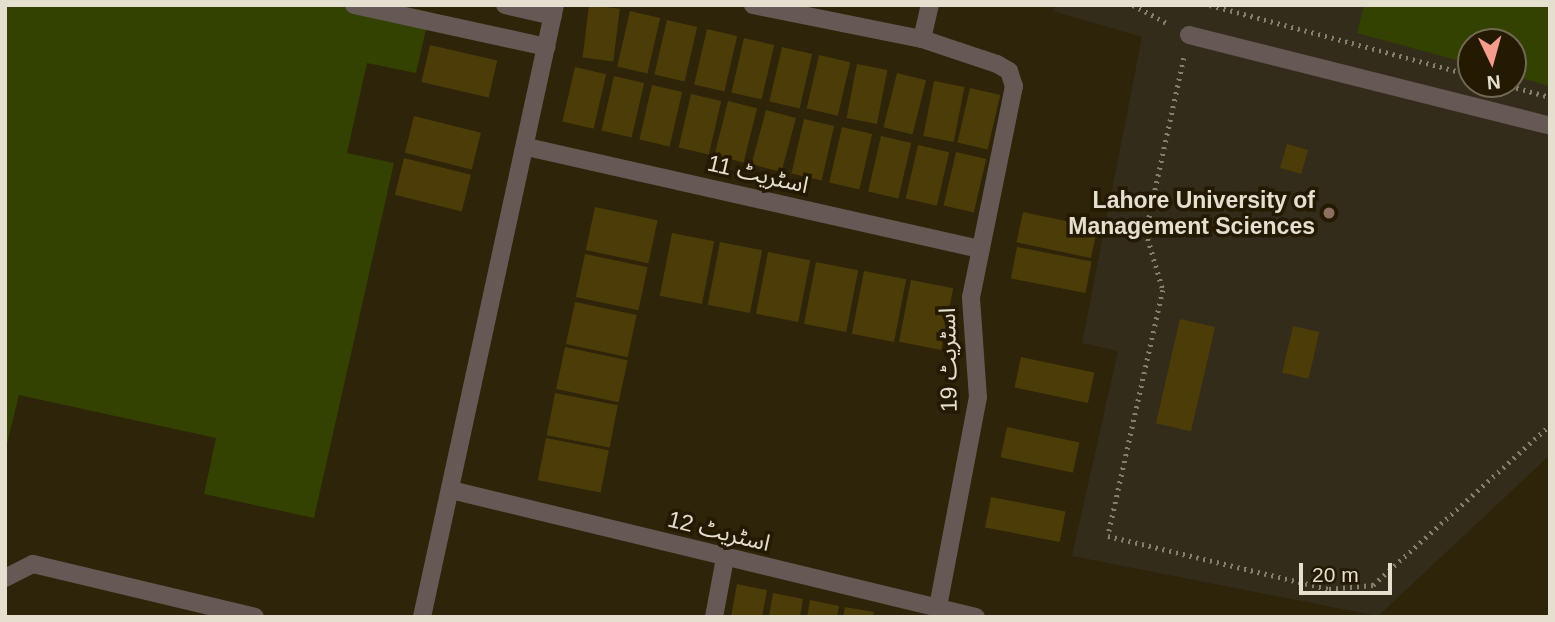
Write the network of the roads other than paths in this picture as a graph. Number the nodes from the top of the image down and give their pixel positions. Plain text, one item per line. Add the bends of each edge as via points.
1 (355, 5) edge
2 (505, 5) edge
3 (752, 5) edge
4 (930, 5) edge
5 (554, 10) edge
6 (1189, 35) road end
7 (922, 39) junction
8 (546, 47) junction
9 (1550, 126) edge
10 (527, 147) junction
11 (979, 249) junction
12 (451, 491) junction
13 (725, 558) junction
14 (13, 565) edge
15 (5, 578) edge
16 (938, 607) junction
17 (255, 617) edge
18 (422, 617) edge
19 (714, 617) edge
20 (976, 617) edge

1 - 8 street
2 - 5 street
3 - 7 street
4 - 7 street
5 - 8 street
6 - 9 street
7 - 11 street, اسٹریٹ 19 via 1009,71 1014,86
8 - 10 street
10 - 11 street, اسٹریٹ 11
10 - 12 street
11 - 16 street, اسٹریٹ 19 via 969,323 978,397
12 - 13 street, اسٹریٹ 12
12 - 18 street
13 - 16 street, اسٹریٹ 12
13 - 19 street
14 - 15 street
14 - 17 street via 78,572
16 - 20 street, اسٹریٹ 12

